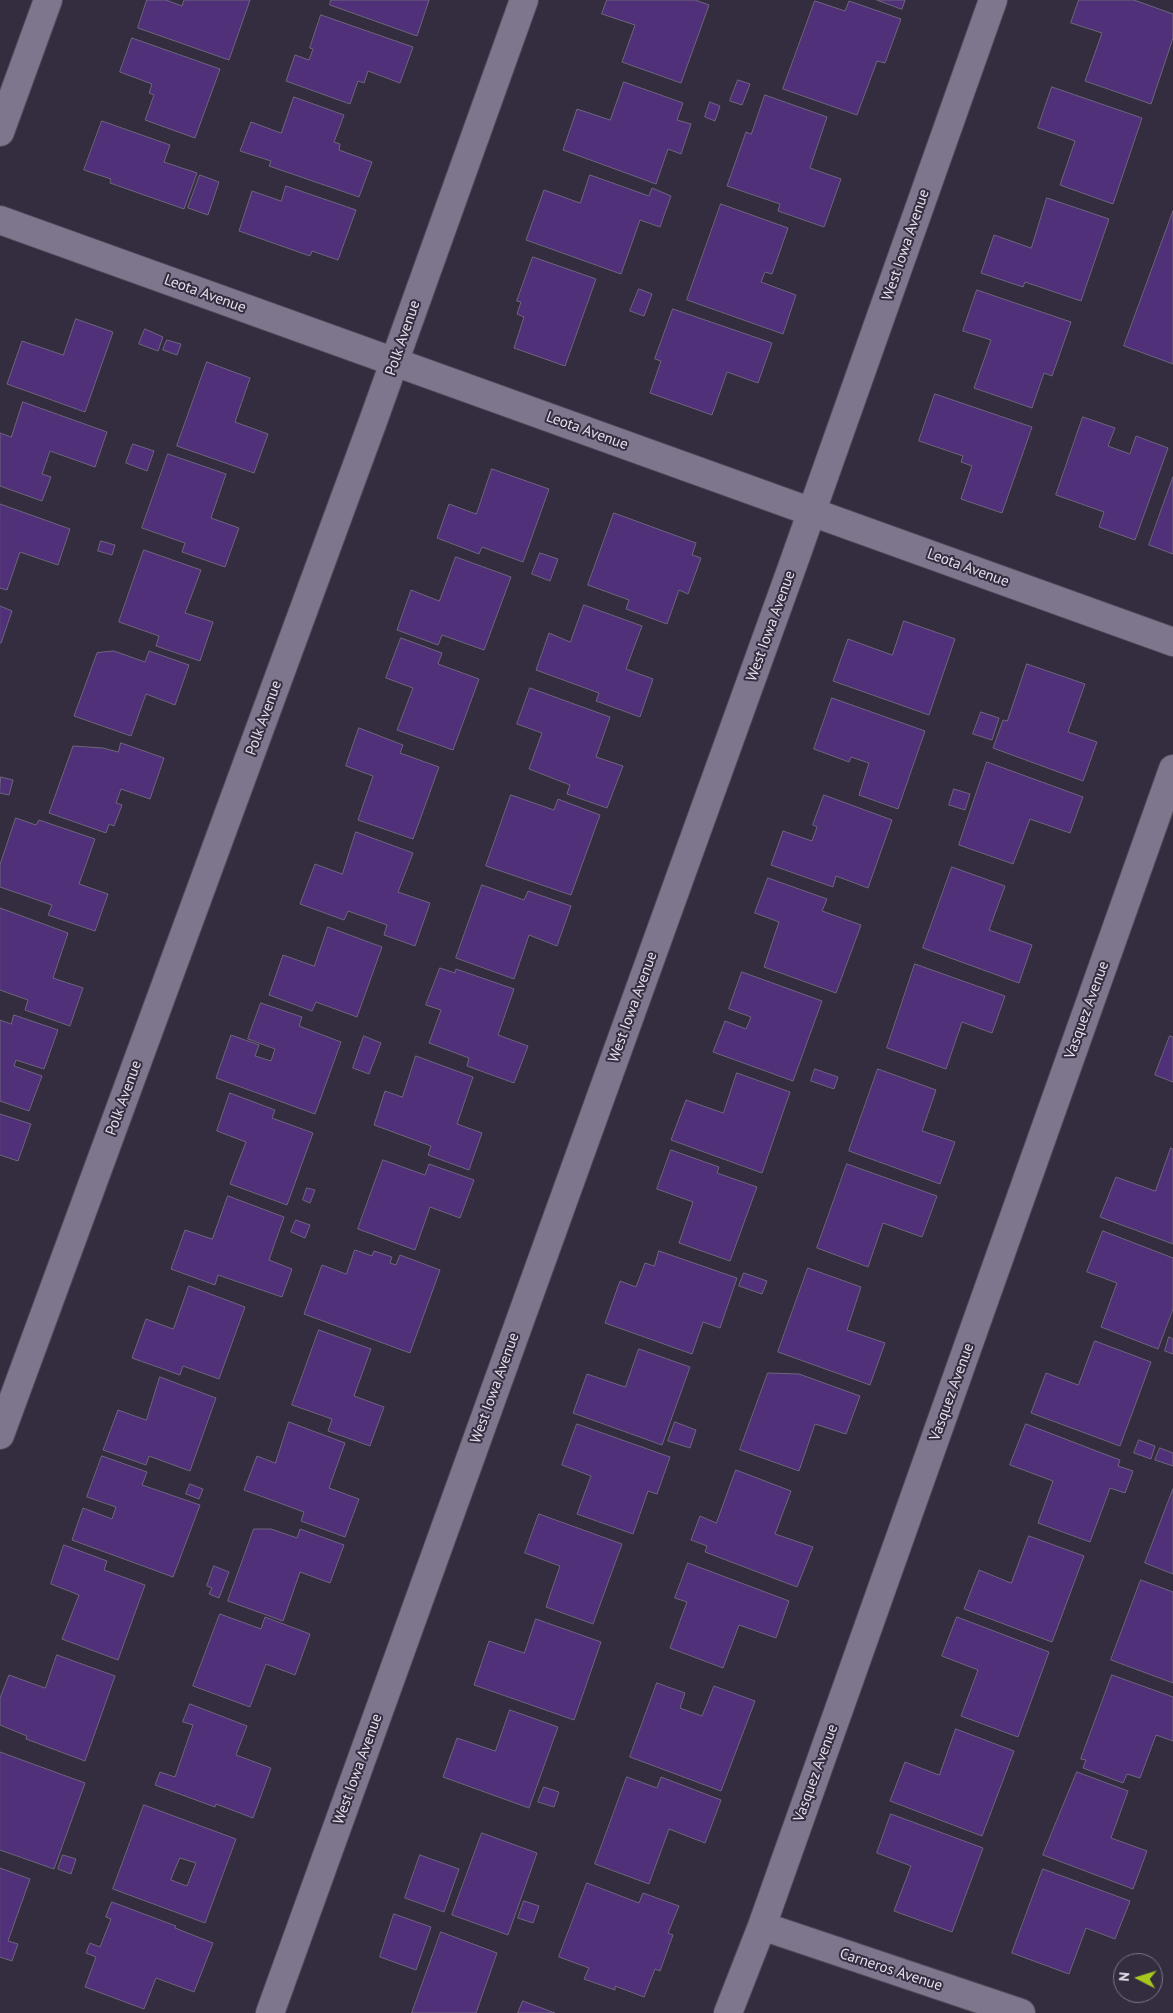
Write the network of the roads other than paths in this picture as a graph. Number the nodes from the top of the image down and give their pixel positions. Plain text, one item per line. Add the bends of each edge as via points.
1 (48, 0) edge
2 (524, 0) edge
3 (993, 0) edge
4 (0, 132) edge
5 (0, 220) edge
6 (394, 362) junction
7 (811, 512) junction
8 (1173, 642) edge
9 (1173, 769) edge
10 (0, 1435) edge
11 (762, 1926) junction
12 (270, 2013) edge
13 (728, 2013) edge
14 (1021, 2013) edge

1 - 4 street
2 - 6 street, Polk Avenue
3 - 7 street, West Iowa Avenue
5 - 6 street, Leota Avenue
6 - 7 street, Leota Avenue
6 - 10 street, Polk Avenue
7 - 8 street, Leota Avenue
7 - 12 street, West Iowa Avenue
9 - 11 street, Vasquez Avenue
11 - 13 street, Vasquez Avenue
11 - 14 street, Carneros Avenue

